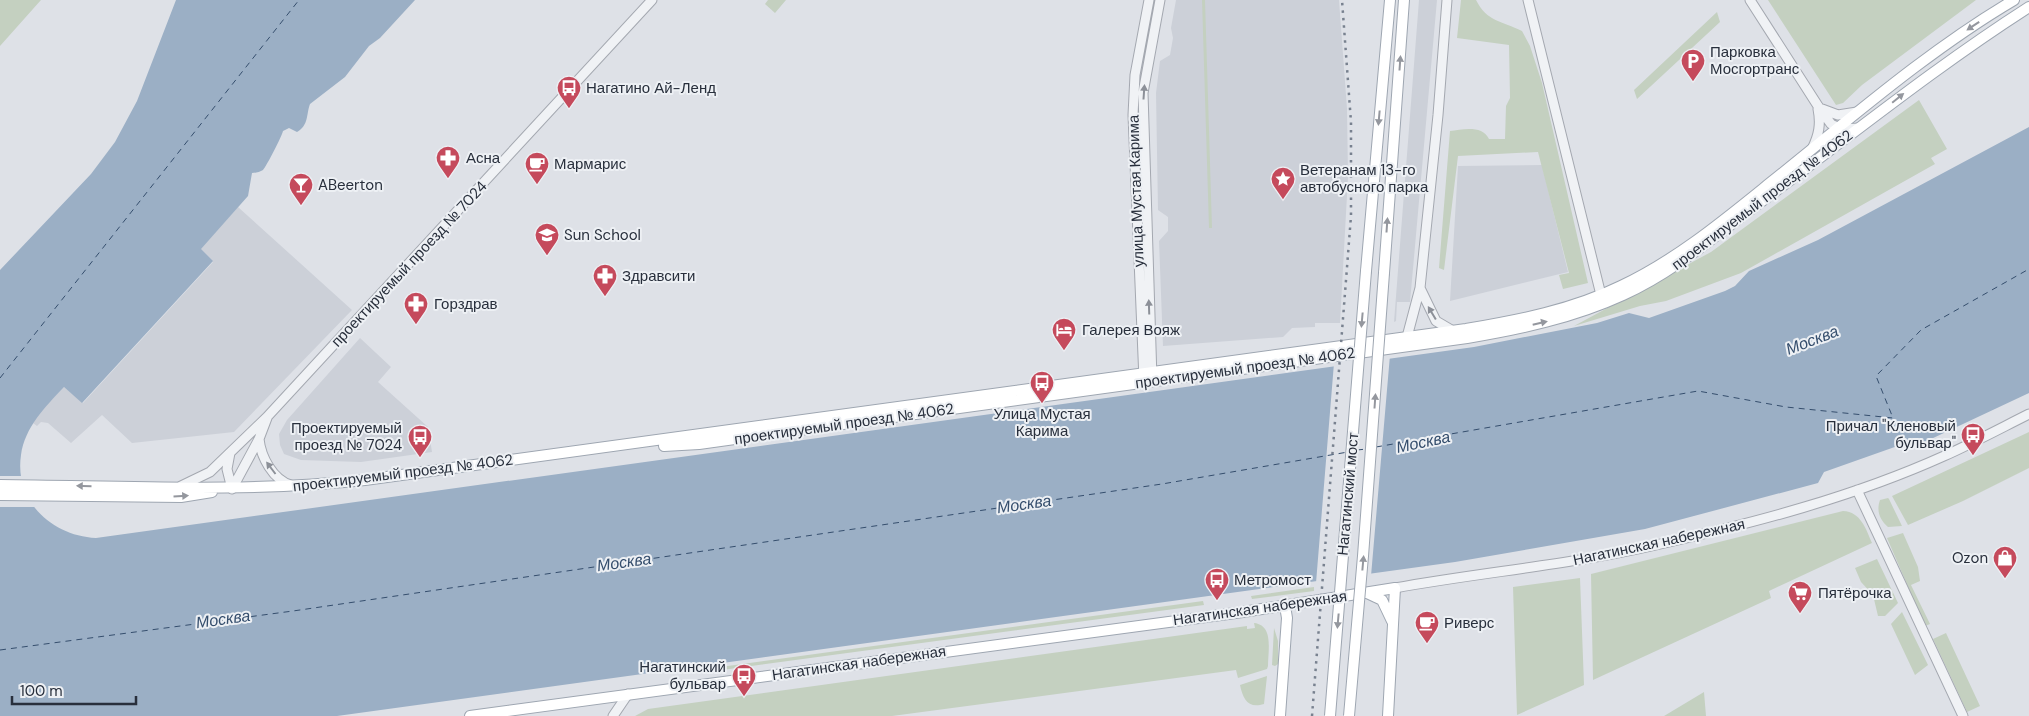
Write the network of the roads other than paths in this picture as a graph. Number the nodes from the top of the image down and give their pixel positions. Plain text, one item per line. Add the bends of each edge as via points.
1 (652, 0) edge
2 (1149, 0) edge
3 (1160, 0) edge
4 (1390, 0) edge
5 (1404, 0) edge
6 (1447, 0) edge
7 (1528, 0) edge
8 (1750, 0) edge
9 (2014, 0) edge
10 (2029, 7) edge
11 (1818, 106) junction
12 (1857, 112) junction
13 (1839, 128) junction
14 (1860, 128) junction
15 (1812, 149) junction
16 (1420, 288) junction
17 (1601, 295) junction
18 (1452, 331) junction
19 (1407, 337) junction
20 (1148, 378) junction
21 (2029, 414) edge
22 (267, 417) junction
23 (259, 439) junction
24 (230, 452) junction
25 (0, 485) edge
26 (181, 486) junction
27 (296, 487) junction
28 (232, 489) junction
29 (1857, 490) junction
30 (132, 491) junction
31 (0, 495) edge
32 (1395, 588) junction
33 (1363, 593) junction
34 (1285, 606) junction
35 (1393, 623) junction
36 (628, 694) junction
37 (609, 696) junction
38 (470, 716) edge
39 (612, 716) edge
40 (1280, 716) edge
41 (1330, 716) edge
42 (1349, 716) edge
43 (1388, 716) edge
44 (1963, 716) edge

1 - 22 street, проектируемый проезд № 7024
2 - 20 street, улица Мустая Карима via 1135,75 1133,115
20 -> 3 street, улица Мустая Карима via 1143,93
4 -> 41 main road, Нагатинский мост, bridge
42 -> 5 main road, Нагатинский мост, bridge
6 - 16 street
7 - 17 street
8 - 11 street
9 -> 12 main road, проектируемый проезд № 4062 via 1926,58
14 -> 10 main road, проектируемый проезд № 4062 via 1936,70
11 - 12 street via 1838,115
11 - 13 street via 1831,124
11 - 15 street via 1819,128
12 - 13 main road, проектируемый проезд № 4062
13 - 14 street
13 - 15 main road, проектируемый проезд № 4062
20 -> 14 main road, проектируемый проезд № 4062 via 1467,338 1569,316 1624,294 1682,261
15 - 17 main road, проектируемый проезд № 4062 via 1690,246
18 -> 16 street via 1436,321
16 - 19 street
17 - 18 main road, проектируемый проезд № 4062 via 1566,308
18 - 19 main road, проектируемый проезд № 4062
19 - 20 main road, проектируемый проезд № 4062
20 - 27 main road, проектируемый проезд № 4062 via 700,444 573,451
21 - 29 street, Нагатинская набережная via 1944,456
22 - 23 street, проектируемый проезд № 7024
22 - 24 street, проектируемый проезд № 7024
27 -> 23 street via 285,484 270,468
23 - 28 street, проектируемый проезд № 7024
24 - 26 street, проектируемый проезд № 7024 via 210,472
24 - 28 street via 227,469
30 -> 25 main road
26 - 28 main road, проектируемый проезд № 4062
26 - 30 main road, проектируемый проезд № 4062
27 - 28 main road, проектируемый проезд № 4062
30 -> 28 main road, проектируемый проезд № 4062 via 181,497
29 - 32 street, Нагатинская набережная via 1655,546
29 - 44 street
30 - 31 main road
32 - 33 main road, Нагатинская набережная
32 - 35 main road
33 - 34 main road, Нагатинская набережная
33 - 35 main road via 1382,600
34 - 36 main road, Нагатинская набережная
34 - 40 main road via 1287,618
35 - 43 main road
36 - 37 main road, Нагатинская набережная
36 - 39 street
37 - 38 main road, Нагатинская набережная
37 - 39 street

